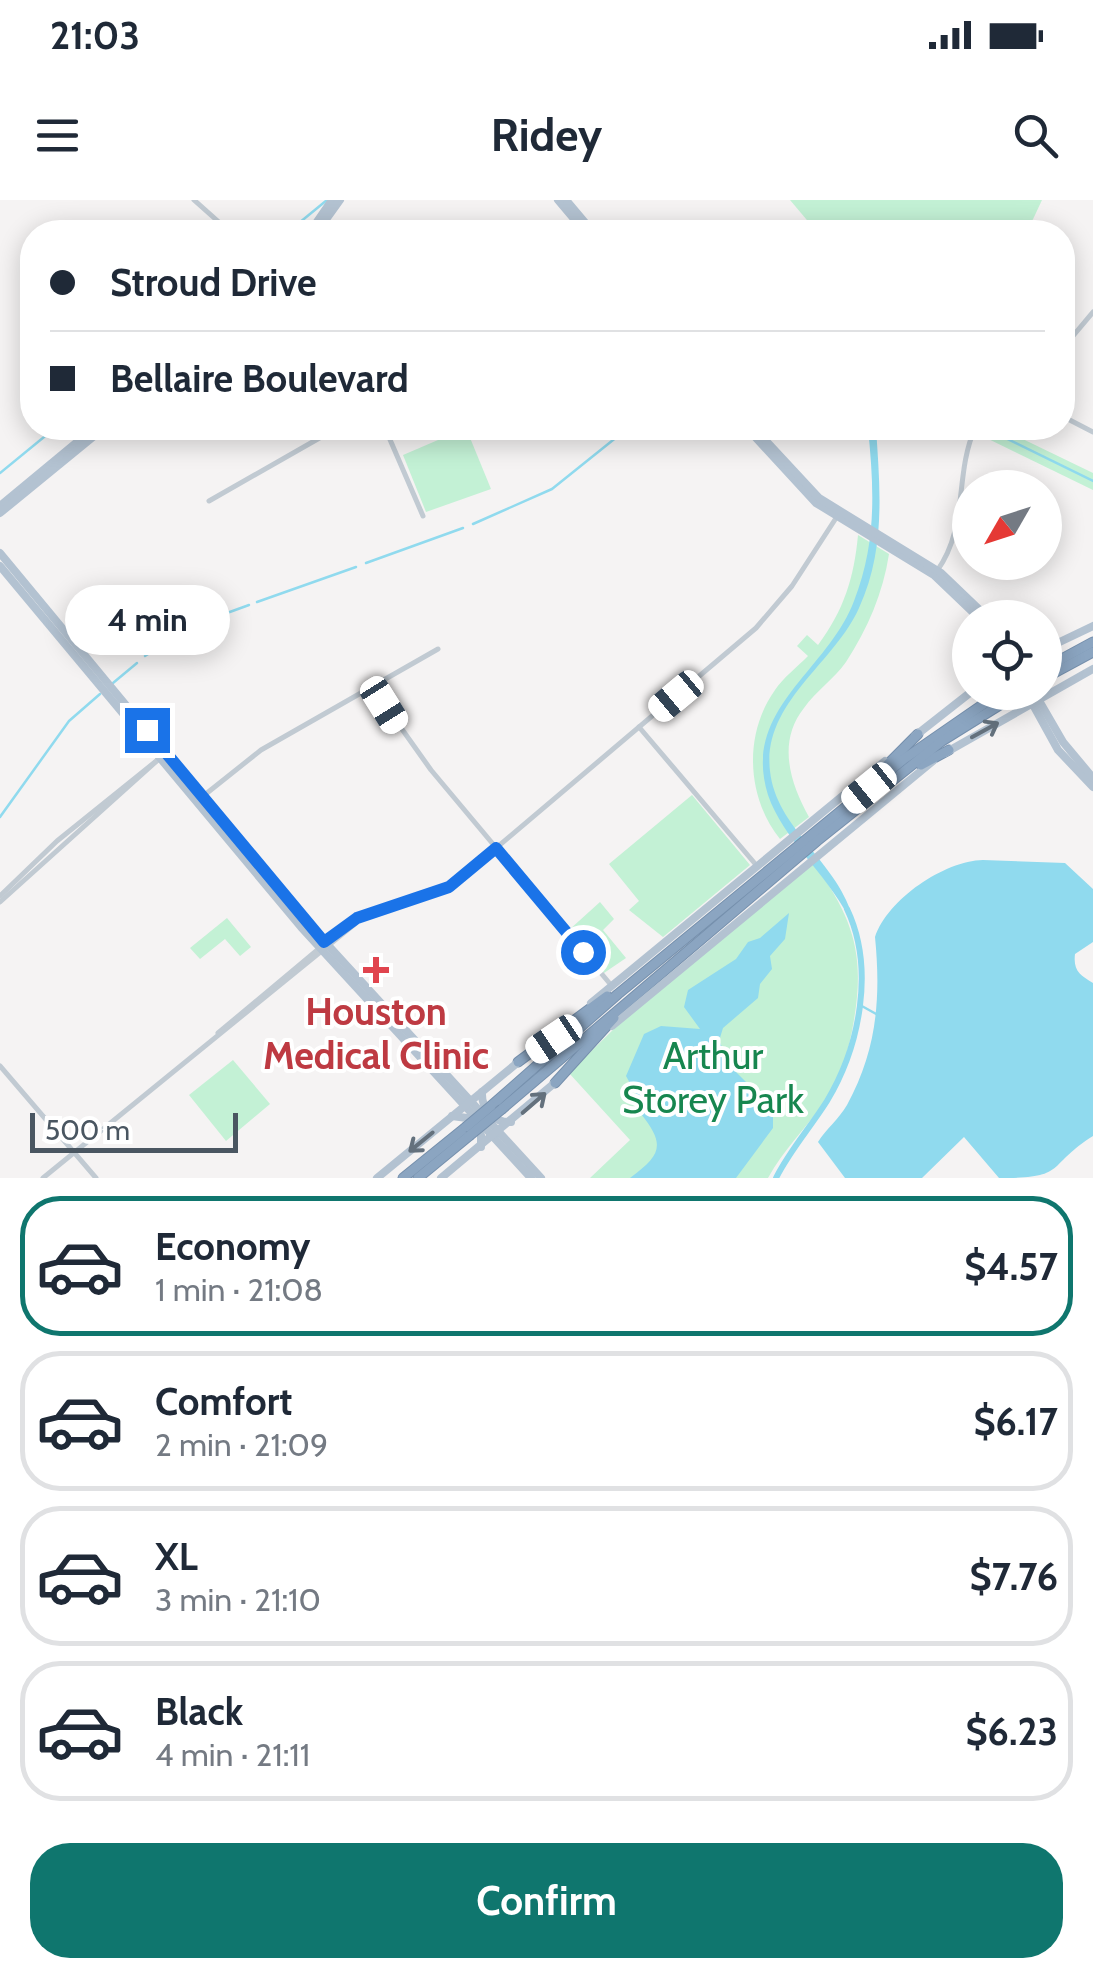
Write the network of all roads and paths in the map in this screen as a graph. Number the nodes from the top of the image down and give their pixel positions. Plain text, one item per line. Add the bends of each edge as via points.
1 (194, 200) edge
2 (562, 200) edge
3 (216, 220) edge
4 (579, 220) edge
5 (1093, 312) edge
6 (1075, 333) edge
7 (81, 440) edge
8 (87, 440) edge
9 (315, 440) edge
10 (390, 440) edge
11 (760, 440) edge
12 (971, 440) edge
13 (61, 459) junction
14 (209, 501) dead end
15 (0, 509) edge
16 (838, 515) junction
17 (423, 516) dead end
18 (0, 553) edge
19 (0, 566) edge
20 (936, 573) junction
21 (26, 590) junction
22 (968, 600) edge
23 (1093, 626) edge
24 (1062, 641) edge
25 (1093, 642) edge
26 (438, 649) dead end
27 (1093, 652) edge
28 (1062, 663) edge
29 (1062, 666) edge
30 (1093, 669) edge
31 (1062, 686) edge
32 (372, 687) junction
33 (952, 707) edge
34 (986, 710) edge
35 (1027, 710) edge
36 (1035, 710) edge
37 (639, 727) junction
38 (918, 734) junction
39 (949, 750) junction
40 (163, 756) junction
41 (1087, 775) edge
42 (1093, 787) edge
43 (199, 799) junction
44 (855, 806) junction
45 (814, 839) junction
46 (240, 847) junction
47 (496, 848) junction
48 (798, 852) junction
49 (757, 867) junction
50 (0, 899) edge
51 (290, 909) junction
52 (323, 946) junction
53 (662, 958) junction
54 (612, 986) junction
55 (640, 988) junction
56 (391, 1020) junction
57 (422, 1059) junction
58 (518, 1062) junction
59 (0, 1066) edge
60 (440, 1067) junction
61 (556, 1083) junction
62 (482, 1092) junction
63 (464, 1099) junction
64 (497, 1107) junction
65 (454, 1115) junction
66 (468, 1131) junction
67 (503, 1134) junction
68 (481, 1147) junction
69 (75, 1152) junction
70 (43, 1178) edge
71 (96, 1178) edge
72 (377, 1178) edge
73 (403, 1178) edge
74 (418, 1178) edge
75 (441, 1178) edge
76 (531, 1178) edge
77 (541, 1178) edge

1 - 3 street
2 - 4 main road
5 - 6 street
7 - 13 main road
8 - 13 main road
9 - 14 street
10 - 17 street
11 - 16 main road
12 - 20 street via 956,537
13 - 15 main road
16 - 20 main road
16 - 37 street via 762,622
18 - 21 main road
19 - 21 main road
20 - 22 main road
21 - 40 main road
23 - 24 main road
25 - 28 highway
26 - 32 street
27 - 29 highway
30 - 31 main road
32 - 43 street via 253,755
32 - 47 street
33 - 38 main road
34 - 44 highway
39 -> 35 main road
36 - 41 main road
37 - 47 street
37 - 49 street
38 - 44 highway
38 - 45 main road
39 - 44 highway
39 - 45 main road
40 - 43 main road
40 - 50 street
41 - 42 main road
43 - 46 main road
43 - 46 main road
44 - 45 highway
45 - 48 highway
45 - 48 main road
46 - 51 main road
46 - 51 main road
47 - 52 street via 440,891 362,917
47 - 54 street
48 - 49 main road
48 - 53 highway
48 - 55 highway
48 - 61 main road
49 - 54 main road
51 - 52 main road
52 - 56 main road
52 - 56 main road
52 - 69 street
53 - 58 highway
53 - 64 highway
54 - 58 main road
55 - 61 highway
55 - 64 highway
56 - 57 main road
56 - 60 main road
57 - 60 main road
57 - 63 main road
58 - 62 main road
59 - 69 street
60 - 63 main road
67 -> 61 main road
62 - 63 main road
62 - 67 main road via 482,1104
63 - 65 main road
63 - 67 main road
64 - 66 highway, bridge
65 - 68 main road via 481,1134
65 -> 72 main road
66 - 73 highway
66 - 74 highway
67 - 68 main road
67 - 76 main road
67 - 77 main road
68 - 75 main road
69 - 70 street
69 - 71 street

